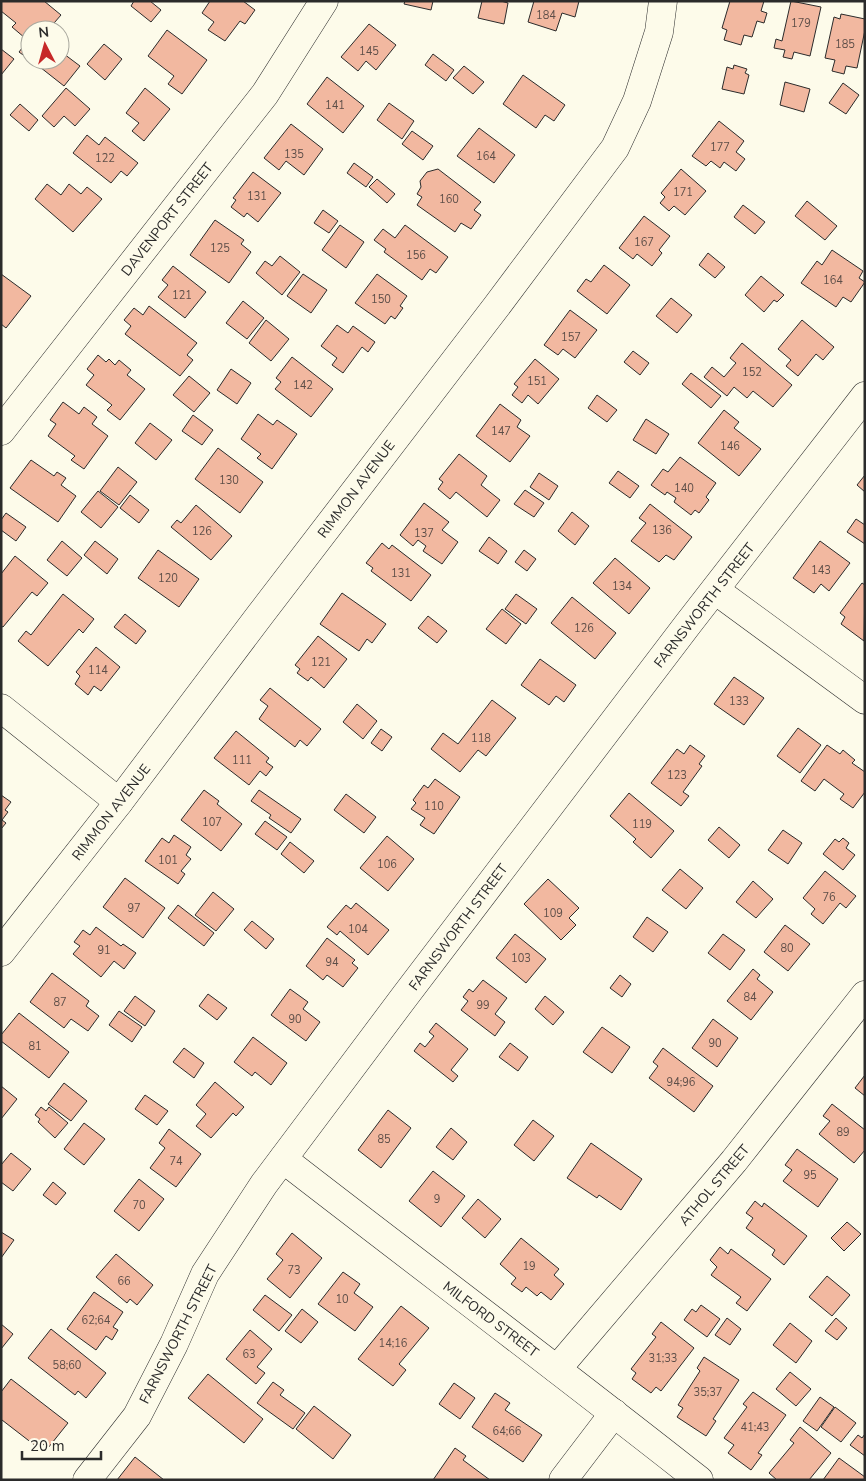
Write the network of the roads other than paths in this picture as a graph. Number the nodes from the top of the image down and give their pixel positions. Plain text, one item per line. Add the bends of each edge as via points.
1 (324, 1) edge
2 (664, 1) edge
3 (865, 396) edge
4 (1, 431) edge
5 (714, 590) junction
6 (865, 700) edge
7 (1, 708) edge
8 (120, 802) junction
9 (1, 952) edge
10 (865, 995) edge
11 (284, 1159) junction
12 (557, 1369) junction
13 (614, 1413) junction
14 (87, 1480) edge
15 (563, 1480) edge
16 (699, 1480) edge

1 - 4 street, DAVENPORT STREET via 265,94
2 - 8 street, RIMMON AVENUE via 659,32 637,102 615,148
3 - 5 street, FARNSWORTH STREET
5 - 6 street
5 - 11 street, FARNSWORTH STREET
7 - 8 street
8 - 9 street, RIMMON AVENUE
10 - 12 street, ATHOL STREET via 734,1161
11 - 12 street, MILFORD STREET
11 - 14 street, FARNSWORTH STREET via 264,1184 206,1274 137,1416
12 - 13 street, MILFORD STREET
13 - 15 street
13 - 16 street, MILFORD STREET

